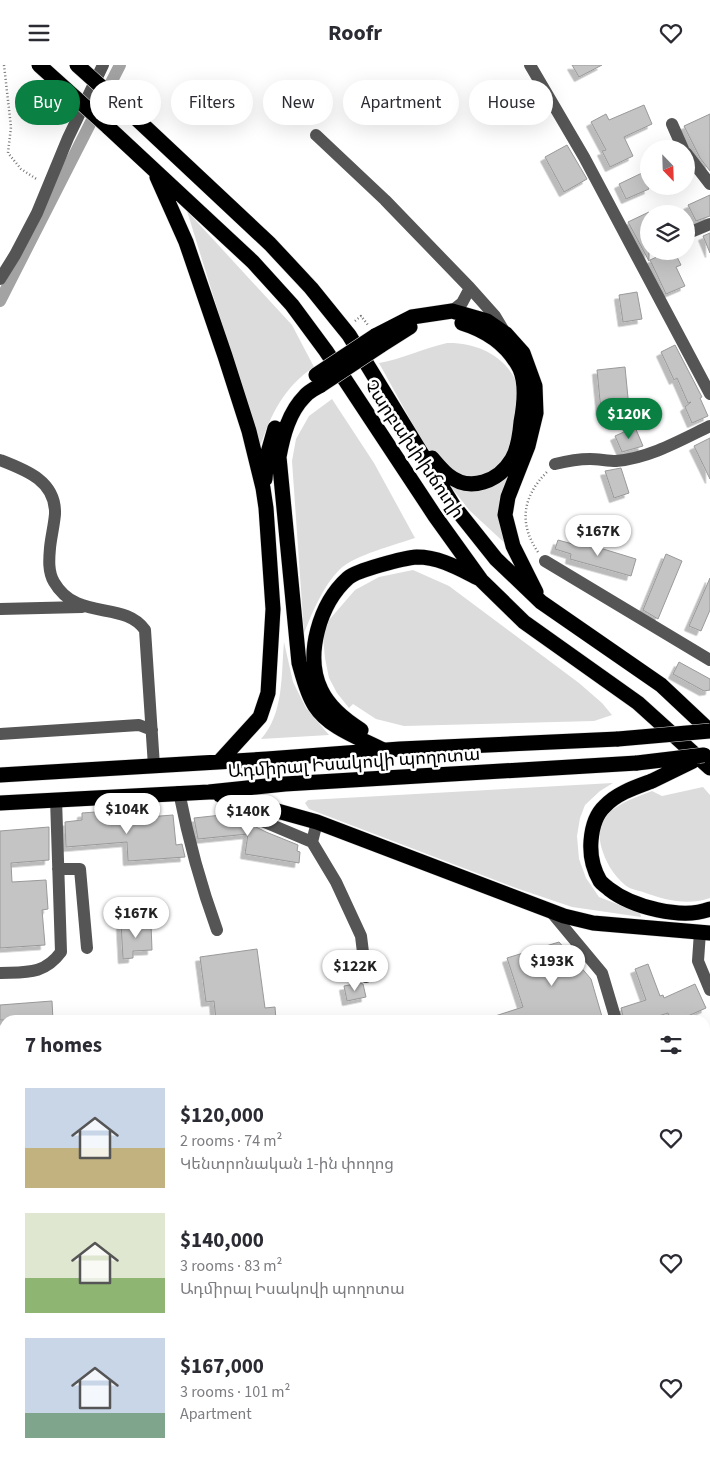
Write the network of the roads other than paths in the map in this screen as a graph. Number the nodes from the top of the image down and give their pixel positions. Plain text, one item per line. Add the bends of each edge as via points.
1 (39, 65) edge
2 (77, 65) edge
3 (104, 65) edge
4 (530, 65) edge
5 (672, 124) dead end
6 (316, 135) dead end
7 (679, 140) edge
8 (695, 165) edge
9 (154, 170) junction
10 (710, 184) edge
11 (710, 224) edge
12 (695, 231) edge
13 (640, 248) edge
14 (646, 260) edge
15 (0, 279) edge
16 (470, 288) junction
17 (452, 311) junction
18 (506, 334) junction
19 (375, 337) junction
20 (318, 380) junction
21 (710, 394) edge
22 (710, 426) edge
23 (410, 436) junction
24 (0, 460) edge
25 (555, 464) road end
26 (264, 488) junction
27 (545, 561) road end
28 (480, 580) junction
29 (541, 602) junction
30 (85, 607) junction
31 (0, 609) edge
32 (710, 660) edge
33 (152, 730) junction
34 (710, 731) edge
35 (0, 734) edge
36 (400, 749) junction
37 (383, 750) junction
38 (708, 759) edge
39 (219, 762) junction
40 (154, 766) junction
41 (0, 775) edge
42 (178, 792) junction
43 (209, 792) junction
44 (56, 799) junction
45 (244, 801) junction
46 (0, 803) edge
47 (317, 822) junction
48 (312, 842) junction
49 (58, 869) junction
50 (710, 909) edge
51 (552, 913) junction
52 (217, 930) dead end
53 (705, 933) edge
54 (87, 948) dead end
55 (0, 973) edge
56 (366, 977) dead end
57 (710, 990) edge
58 (615, 1015) edge

1 - 9 highway, Չարբախի խճուղի, bridge
2 - 23 highway, Չարբախի խճուղի, bridge via 270,244 311,289 349,335
3 - 15 street via 68,138 37,213
4 - 13 street
5 - 7 street
6 - 16 street via 385,200
8 - 10 street
9 - 26 highway via 186,242 205,296 250,431
9 - 28 highway, Չարբախի խճուղի via 253,262 292,305
11 - 12 street
14 - 21 street
16 - 17 street via 462,303
16 - 18 street
17 - 18 highway via 487,321
17 - 19 highway via 412,317
18 - 29 highway via 527,361 535,386 536,413 505,515 513,546
19 - 20 highway, bridge
19 - 23 highway via 434,321 457,322 492,335 521,371 525,400 513,457 491,480 480,484 458,481
20 - 26 highway via 302,386 282,411 267,456
20 - 37 highway via 293,412 279,457 299,663 315,706 327,719
22 - 25 street via 643,455 616,461 589,459
23 - 29 highway, Չարբախի խճուղի via 474,533
24 - 30 street via 40,479 51,493 55,514 49,557 52,580 67,597
26 - 39 highway via 272,609 268,693 260,717
27 - 32 street
28 - 36 highway via 447,562 417,557 379,565 349,577 322,615 315,648 316,678 321,691 350,724
28 - 38 highway, Չարբախի խճուղի via 524,622 638,703
29 - 34 highway, Չարբախի խճուղի via 661,685
30 - 31 street
30 - 33 street via 133,618 145,630
33 - 35 street via 139,725
33 - 40 street
34 - 36 highway, Ադմիրալ Իսակովի պողոտա, bridge via 618,739
36 - 37 highway, Ադմիրալ Իսակովի պողոտա
37 - 39 highway, Ադմիրալ Իսակովի պողոտա
38 - 43 highway, Ադմիրալ Իսակովի պողոտա, bridge via 285,784
38 - 50 highway, bridge via 618,796 604,806 592,830 590,853 600,882 618,896 646,908 675,912
39 - 40 highway, Ադմիրալ Իսակովի պողոտա
40 - 41 highway, Ադմիրալ Իսակովի պողոտա
42 - 43 highway, Ադմիրալ Իսակովի պողոտա
42 - 44 highway, Ադմիրալ Իսակովի պողոտա
42 - 52 street
43 - 45 highway
44 - 46 highway, Ադմիրալ Իսակովի պողոտա
44 - 49 street
45 - 47 highway
45 - 48 street via 254,818
47 - 48 street
47 - 51 highway
48 - 56 street via 362,935
49 - 54 street via 80,869
49 - 55 street via 61,952 52,964 33,972
51 - 53 highway via 593,923
51 - 58 street via 602,973
53 - 57 street via 698,961

